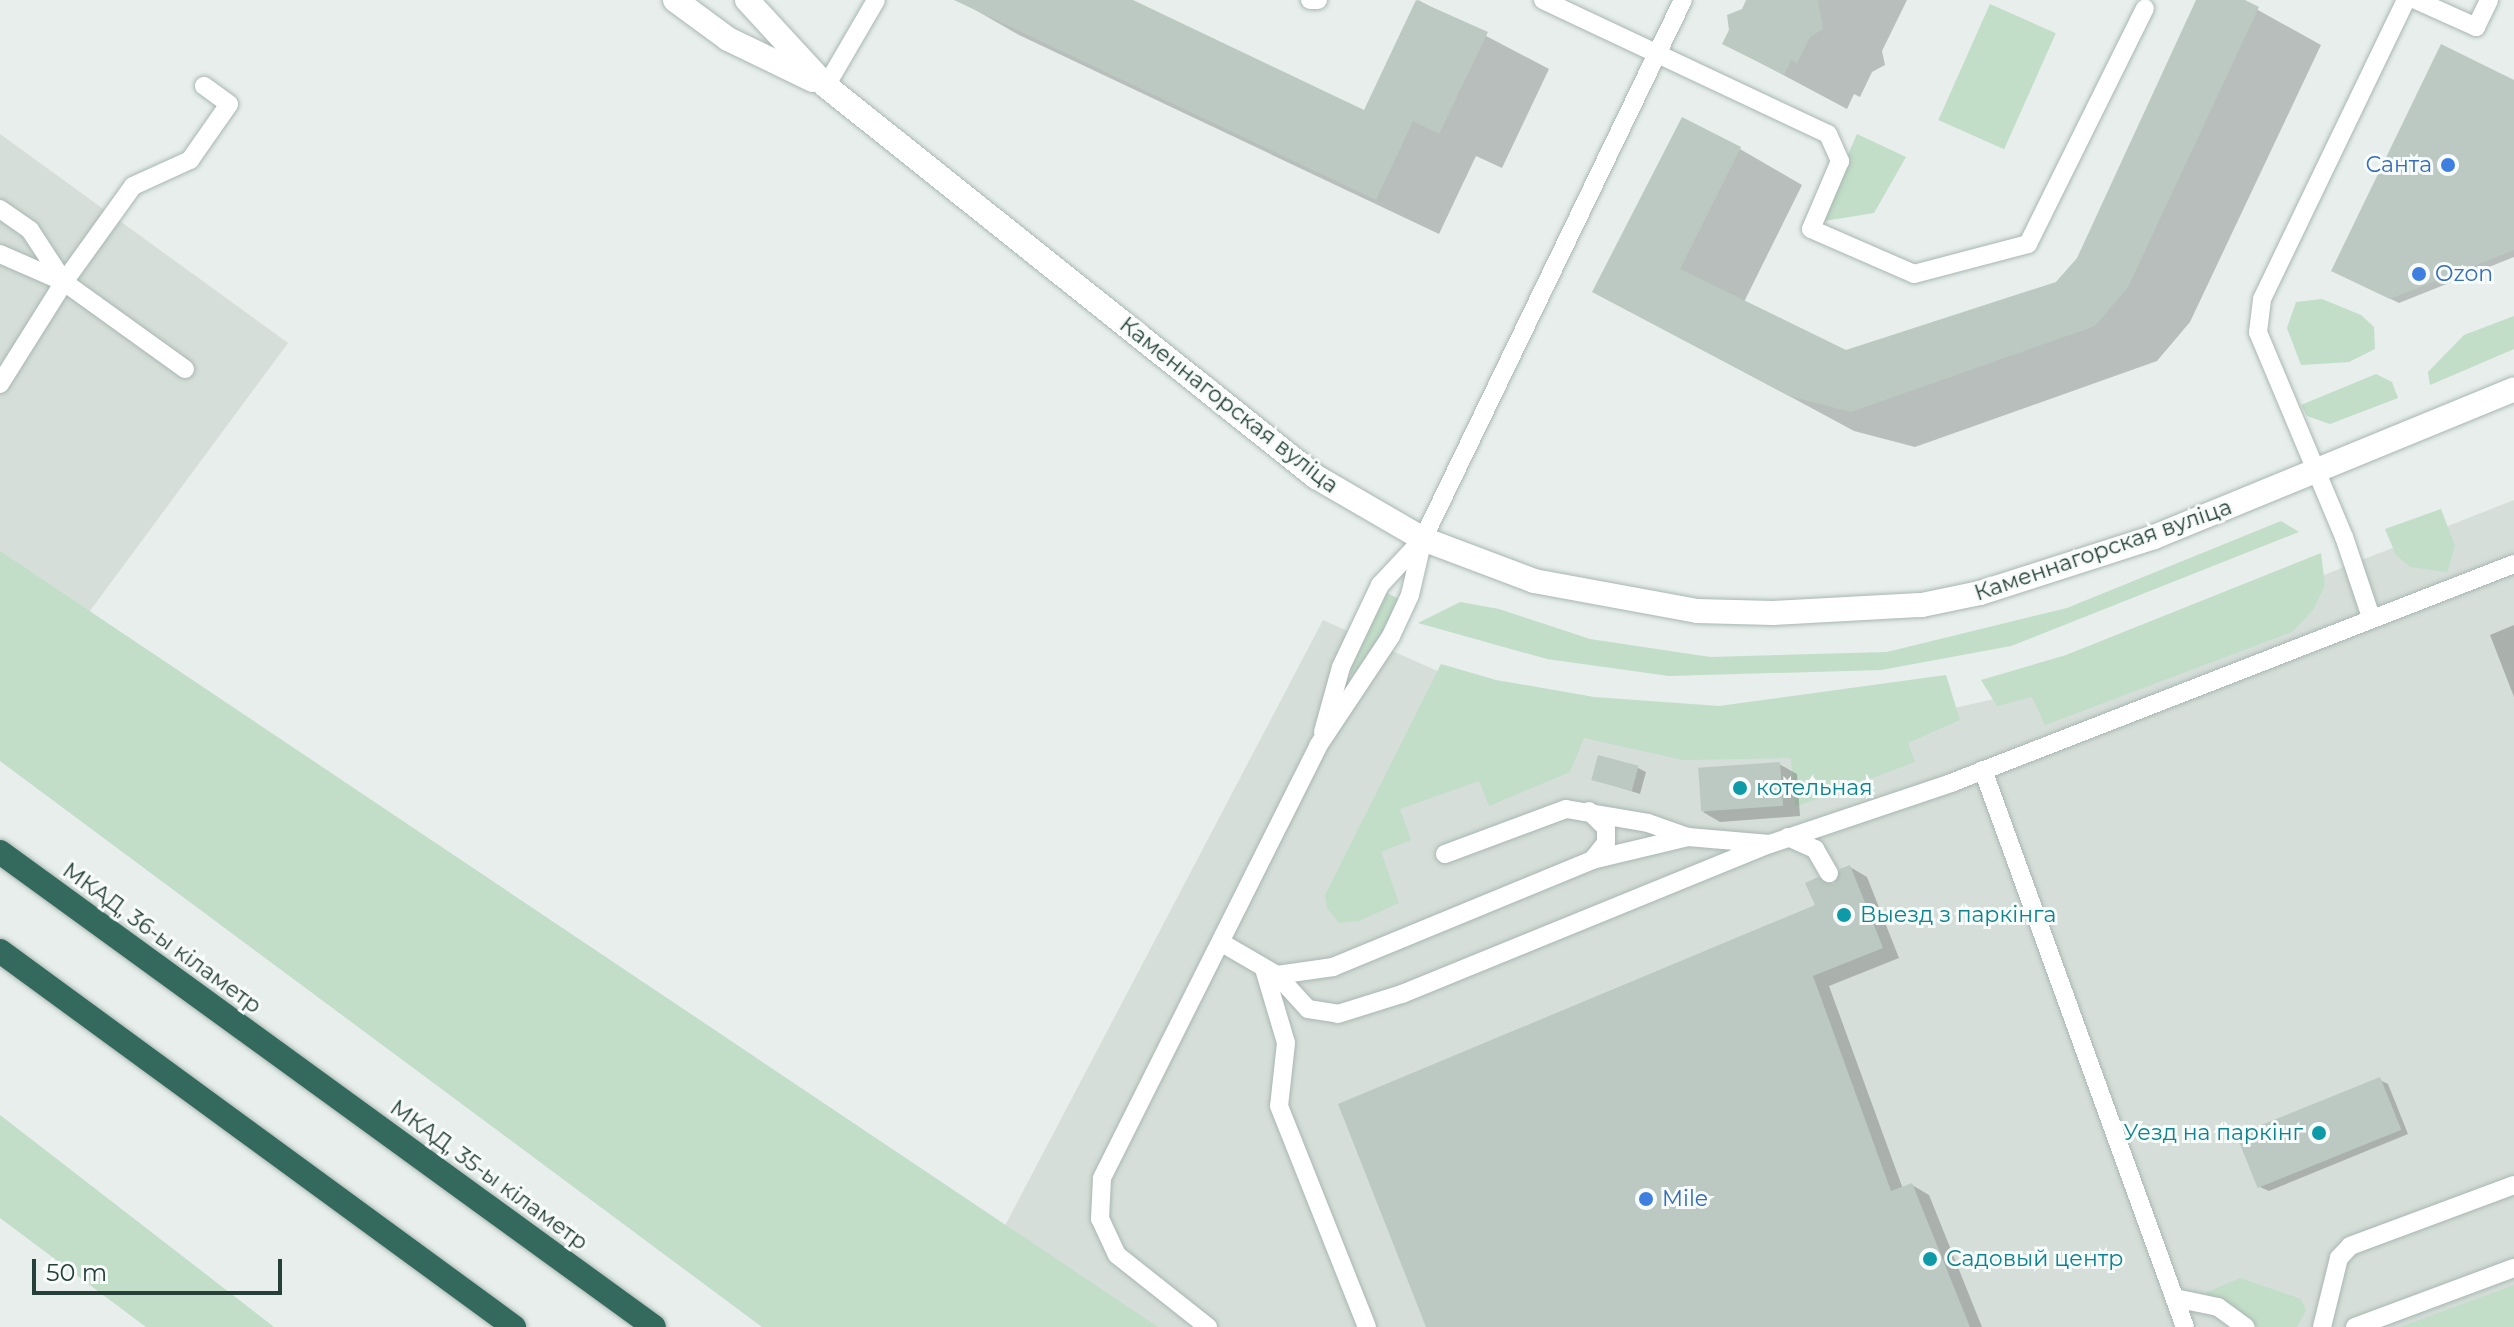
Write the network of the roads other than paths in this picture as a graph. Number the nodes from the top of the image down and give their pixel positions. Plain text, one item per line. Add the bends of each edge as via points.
1 (675, 0) edge
2 (747, 0) edge
3 (876, 0) edge
4 (1310, 0) edge
5 (1318, 0) edge
6 (1543, 0) edge
7 (1683, 0) edge
8 (2406, 0) edge
9 (2416, 0) edge
10 (2489, 0) edge
11 (2145, 8) dead end
12 (1656, 54) junction
13 (204, 86) dead end
14 (826, 86) junction
15 (0, 209) edge
16 (0, 254) edge
17 (64, 282) junction
18 (185, 369) dead end
19 (0, 384) edge
20 (2514, 389) edge
21 (2319, 473) junction
22 (1423, 539) junction
23 (2514, 564) edge
24 (2371, 617) junction
25 (1318, 746) junction
26 (1983, 770) junction
27 (1589, 811) junction
28 (1688, 837) junction
29 (1788, 837) junction
30 (1770, 844) junction
31 (0, 852) edge
32 (1445, 854) dead end
33 (1592, 860) junction
34 (1829, 873) dead end
35 (1222, 943) junction
36 (0, 951) edge
37 (1271, 972) junction
38 (294, 1065) joint
39 (2514, 1185) edge
40 (2514, 1268) edge
41 (2175, 1298) junction
42 (514, 1327) edge
43 (654, 1327) edge
44 (1208, 1327) edge
45 (1367, 1327) edge
46 (2185, 1327) edge
47 (2246, 1327) edge
48 (2322, 1327) edge
49 (2355, 1327) edge

1 - 14 main road, Каменнагорская вуліца via 728,39
2 - 14 main road, Каменнагорская вуліца
3 - 14 lane
4 - 5 lane
6 - 12 lane
7 - 12 lane
8 - 21 lane via 2262,299 2258,332 2281,396
9 - 10 lane via 2476,27
11 - 12 lane via 2028,244 1914,274 1811,229 1840,161 1828,134
12 - 22 lane
13 - 17 lane via 229,104 190,160 133,186
14 - 22 main road, Каменнагорская вуліца via 1316,477
15 - 17 lane via 30,230
16 - 17 lane
17 - 18 lane
17 - 19 lane
20 - 21 main road, Каменнагорская вуліца
21 - 22 main road, Каменнагорская вуліца via 2154,537 1980,593 1870,611 1697,611 1622,600 1534,581
21 - 24 lane
22 - 25 lane via 1410,595 1391,636
22 - 25 lane via 1380,585 1341,667
23 - 24 lane
24 - 26 lane
25 - 35 lane
26 - 29 lane
26 - 41 lane
27 - 28 lane
27 - 32 lane via 1566,809
27 - 33 lane via 1606,828 1606,843
28 - 30 lane
28 - 33 lane
29 - 30 lane
29 - 34 lane via 1815,849
30 - 37 lane via 1402,994 1338,1014 1308,1009
31 - 38 highway, МКАД, 36-ы кіламетр
33 - 37 lane via 1333,967
35 - 37 lane
35 - 44 lane via 1102,1178 1100,1219 1117,1255
36 - 42 highway
37 - 45 lane via 1286,1043 1279,1106
38 - 43 highway, МКАД, 35-ы кіламетр
39 - 48 lane via 2350,1246 2339,1258
40 - 49 lane
41 - 46 lane
41 - 47 lane via 2218,1307

